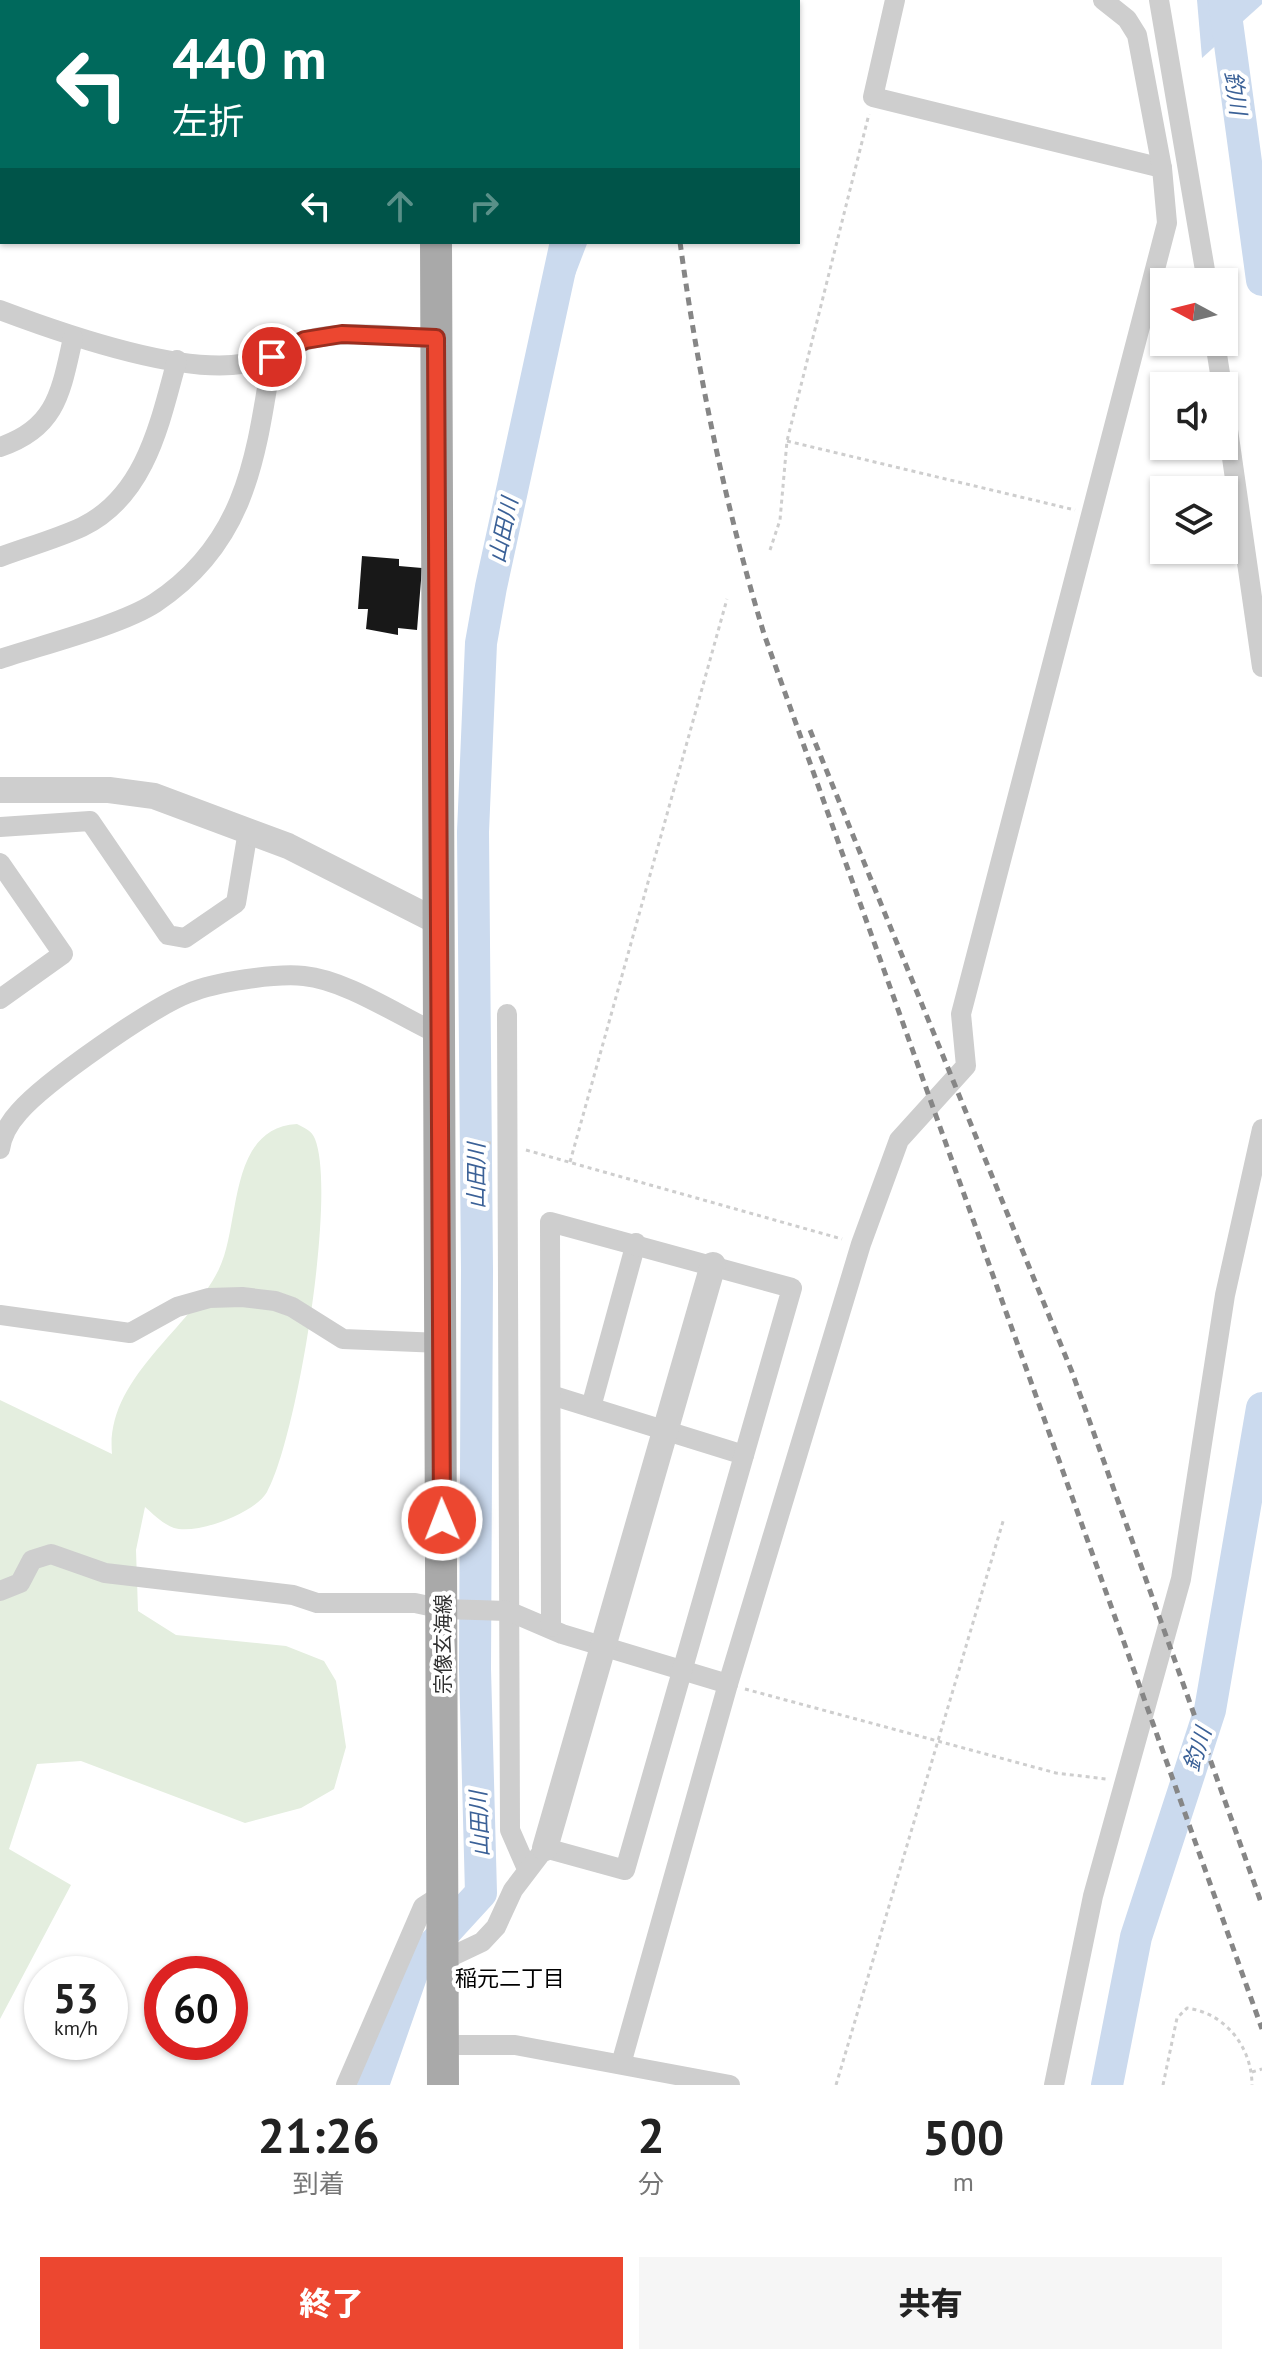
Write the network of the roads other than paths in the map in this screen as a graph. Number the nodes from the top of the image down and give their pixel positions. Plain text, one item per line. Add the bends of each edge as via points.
1 (895, 0) edge
2 (1103, 0) edge
3 (1159, 0) edge
4 (1162, 168) junction
5 (436, 244) edge
6 (1205, 268) edge
7 (0, 310) edge
8 (73, 338) junction
9 (436, 338) junction
10 (272, 357) junction
11 (177, 360) junction
12 (0, 447) edge
13 (1232, 460) edge
14 (0, 557) edge
15 (0, 659) edge
16 (1262, 667) edge
17 (0, 790) edge
18 (0, 827) edge
19 (248, 831) junction
20 (3, 874) edge
21 (438, 922) junction
22 (0, 999) edge
23 (507, 1014) dead end
24 (438, 1034) junction
25 (1262, 1129) edge
26 (0, 1149) edge
27 (636, 1243) junction
28 (713, 1265) junction
29 (0, 1315) edge
30 (441, 1343) junction
31 (551, 1395) junction
32 (591, 1407) junction
33 (666, 1429) junction
34 (744, 1455) junction
35 (0, 1591) edge
36 (443, 1609) junction
37 (508, 1611) junction
38 (551, 1627) junction
39 (604, 1644) junction
40 (683, 1670) junction
41 (728, 1684) junction
42 (545, 1848) junction
43 (527, 1869) junction
44 (443, 1894) junction
45 (444, 1960) junction
46 (445, 2045) junction
47 (628, 2073) edge
48 (346, 2085) edge
49 (443, 2085) edge
50 (730, 2085) edge
51 (1054, 2085) edge

1 - 4 street via 873,97
2 - 4 street via 1137,35
3 - 6 street
4 - 41 street via 1167,223 961,1014 966,1066 899,1140 861,1244
5 - 9 main road, 宗像玄海線
7 - 8 street
8 - 11 street
8 - 12 street via 51,413 23,440
9 - 10 street via 342,334 305,340
9 - 21 main road, 宗像玄海線
10 - 11 street via 231,365
10 - 15 street via 243,498 218,543 154,604
11 - 14 street via 151,451 117,500 84,526
13 - 16 street
17 - 19 street via 133,793
18 - 19 street via 90,821 168,935 185,938 236,903
19 - 21 street
20 - 22 street via 63,954
21 - 24 main road, 宗像玄海線
23 - 37 street
24 - 26 street via 323,978 300,975 213,986 170,1001 52,1084 21,1109
24 - 30 main road, 宗像玄海線
25 - 51 street via 1225,1295 1181,1579 1093,1896
27 - 28 street
27 - 31 street via 550,1222
27 - 32 street
28 - 33 street
28 - 34 street via 792,1288
29 - 30 street via 130,1333 177,1307 209,1298 242,1297 292,1307 343,1339
30 - 36 main road, 宗像玄海線
31 - 32 street
31 - 38 street
32 - 33 street
33 - 34 street
33 - 39 street
34 - 40 street
35 - 36 street via 20,1583 32,1560 51,1554 105,1573 293,1595 317,1603 415,1603
36 - 37 street
36 - 44 main road, 宗像玄海線
37 - 38 street
37 - 43 street via 510,1830
38 - 39 street
39 - 40 street
39 - 42 street
40 - 41 street
40 - 42 street via 625,1870
41 - 47 street
42 - 43 street
43 - 45 street via 496,1927 482,1942
44 - 45 main road, 宗像玄海線
44 - 48 street via 423,1907
45 - 46 main road, 宗像玄海線
46 - 47 street via 515,2045
46 - 49 main road, 宗像玄海線
47 - 50 street

